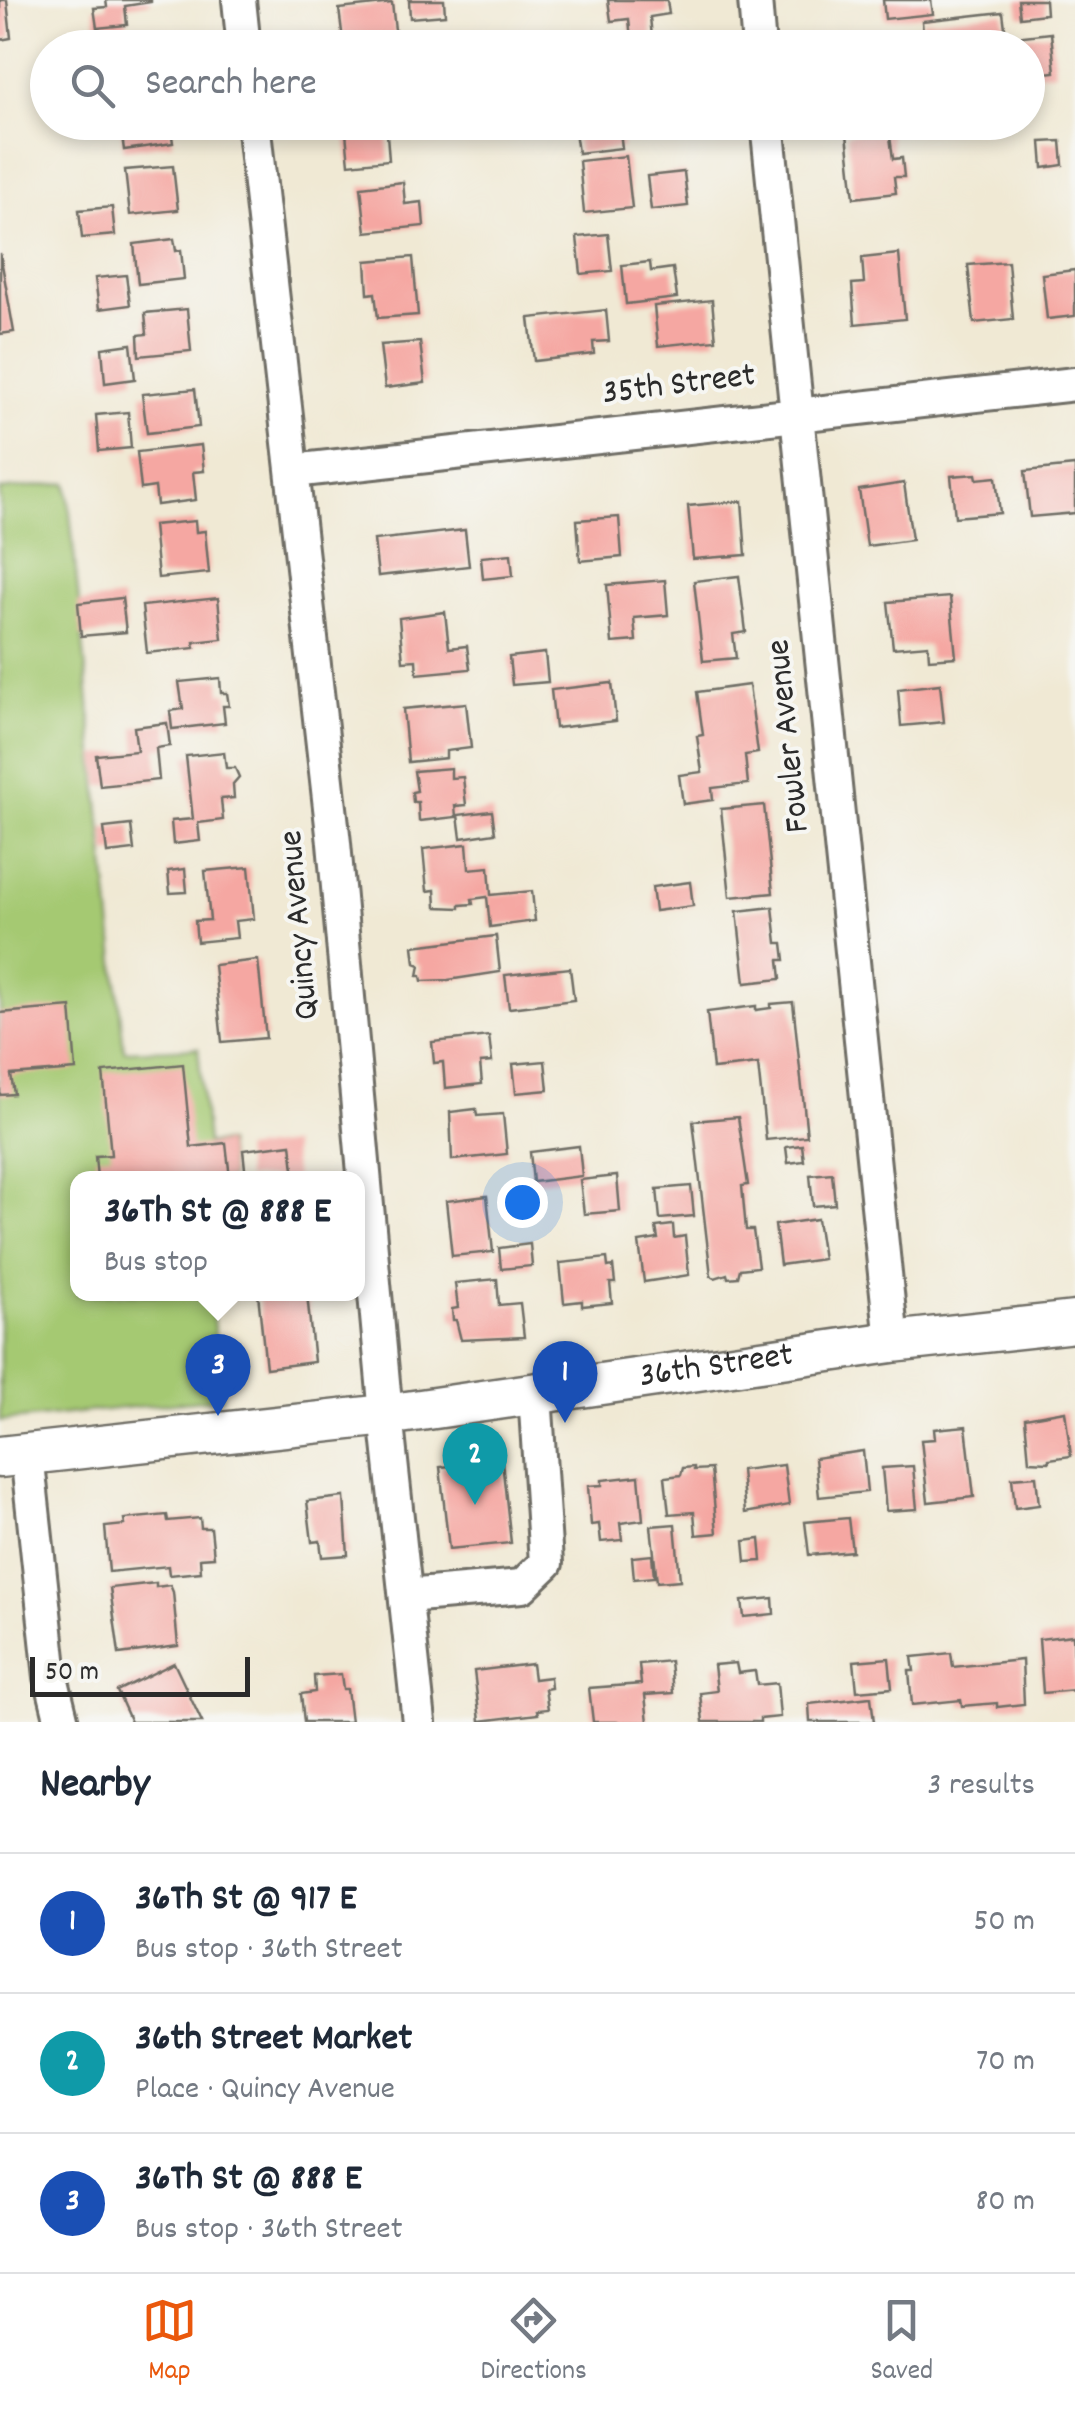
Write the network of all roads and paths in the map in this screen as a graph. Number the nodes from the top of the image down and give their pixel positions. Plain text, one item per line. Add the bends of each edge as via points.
1 (239, 0) edge
2 (754, 0) edge
3 (242, 30) edge
4 (758, 30) edge
5 (255, 140) edge
6 (769, 140) edge
7 (1075, 384) edge
8 (797, 413) junction
9 (293, 471) junction
10 (364, 1171) edge
11 (365, 1184) edge
12 (1075, 1322) edge
13 (892, 1342) junction
14 (535, 1394) junction
15 (386, 1415) junction
16 (14, 1455) edge
17 (406, 1596) junction
18 (62, 1722) edge
19 (419, 1722) edge

1 - 3 street
2 - 4 street
5 - 9 street, Quincy Avenue
6 - 8 street, Fowler Avenue
7 - 8 street, 35th Street
8 - 9 street, 35th Street
8 - 13 street, Fowler Avenue
9 - 10 street, Quincy Avenue
11 - 15 street, Quincy Avenue
12 - 13 main road, 36th Street
13 - 14 main road, 36th Street
14 - 15 main road, 36th Street
14 - 17 street via 546,1564 522,1586
15 - 16 main road, 36th Street
15 - 17 street, Quincy Avenue
16 - 18 street
17 - 19 street, Quincy Avenue

